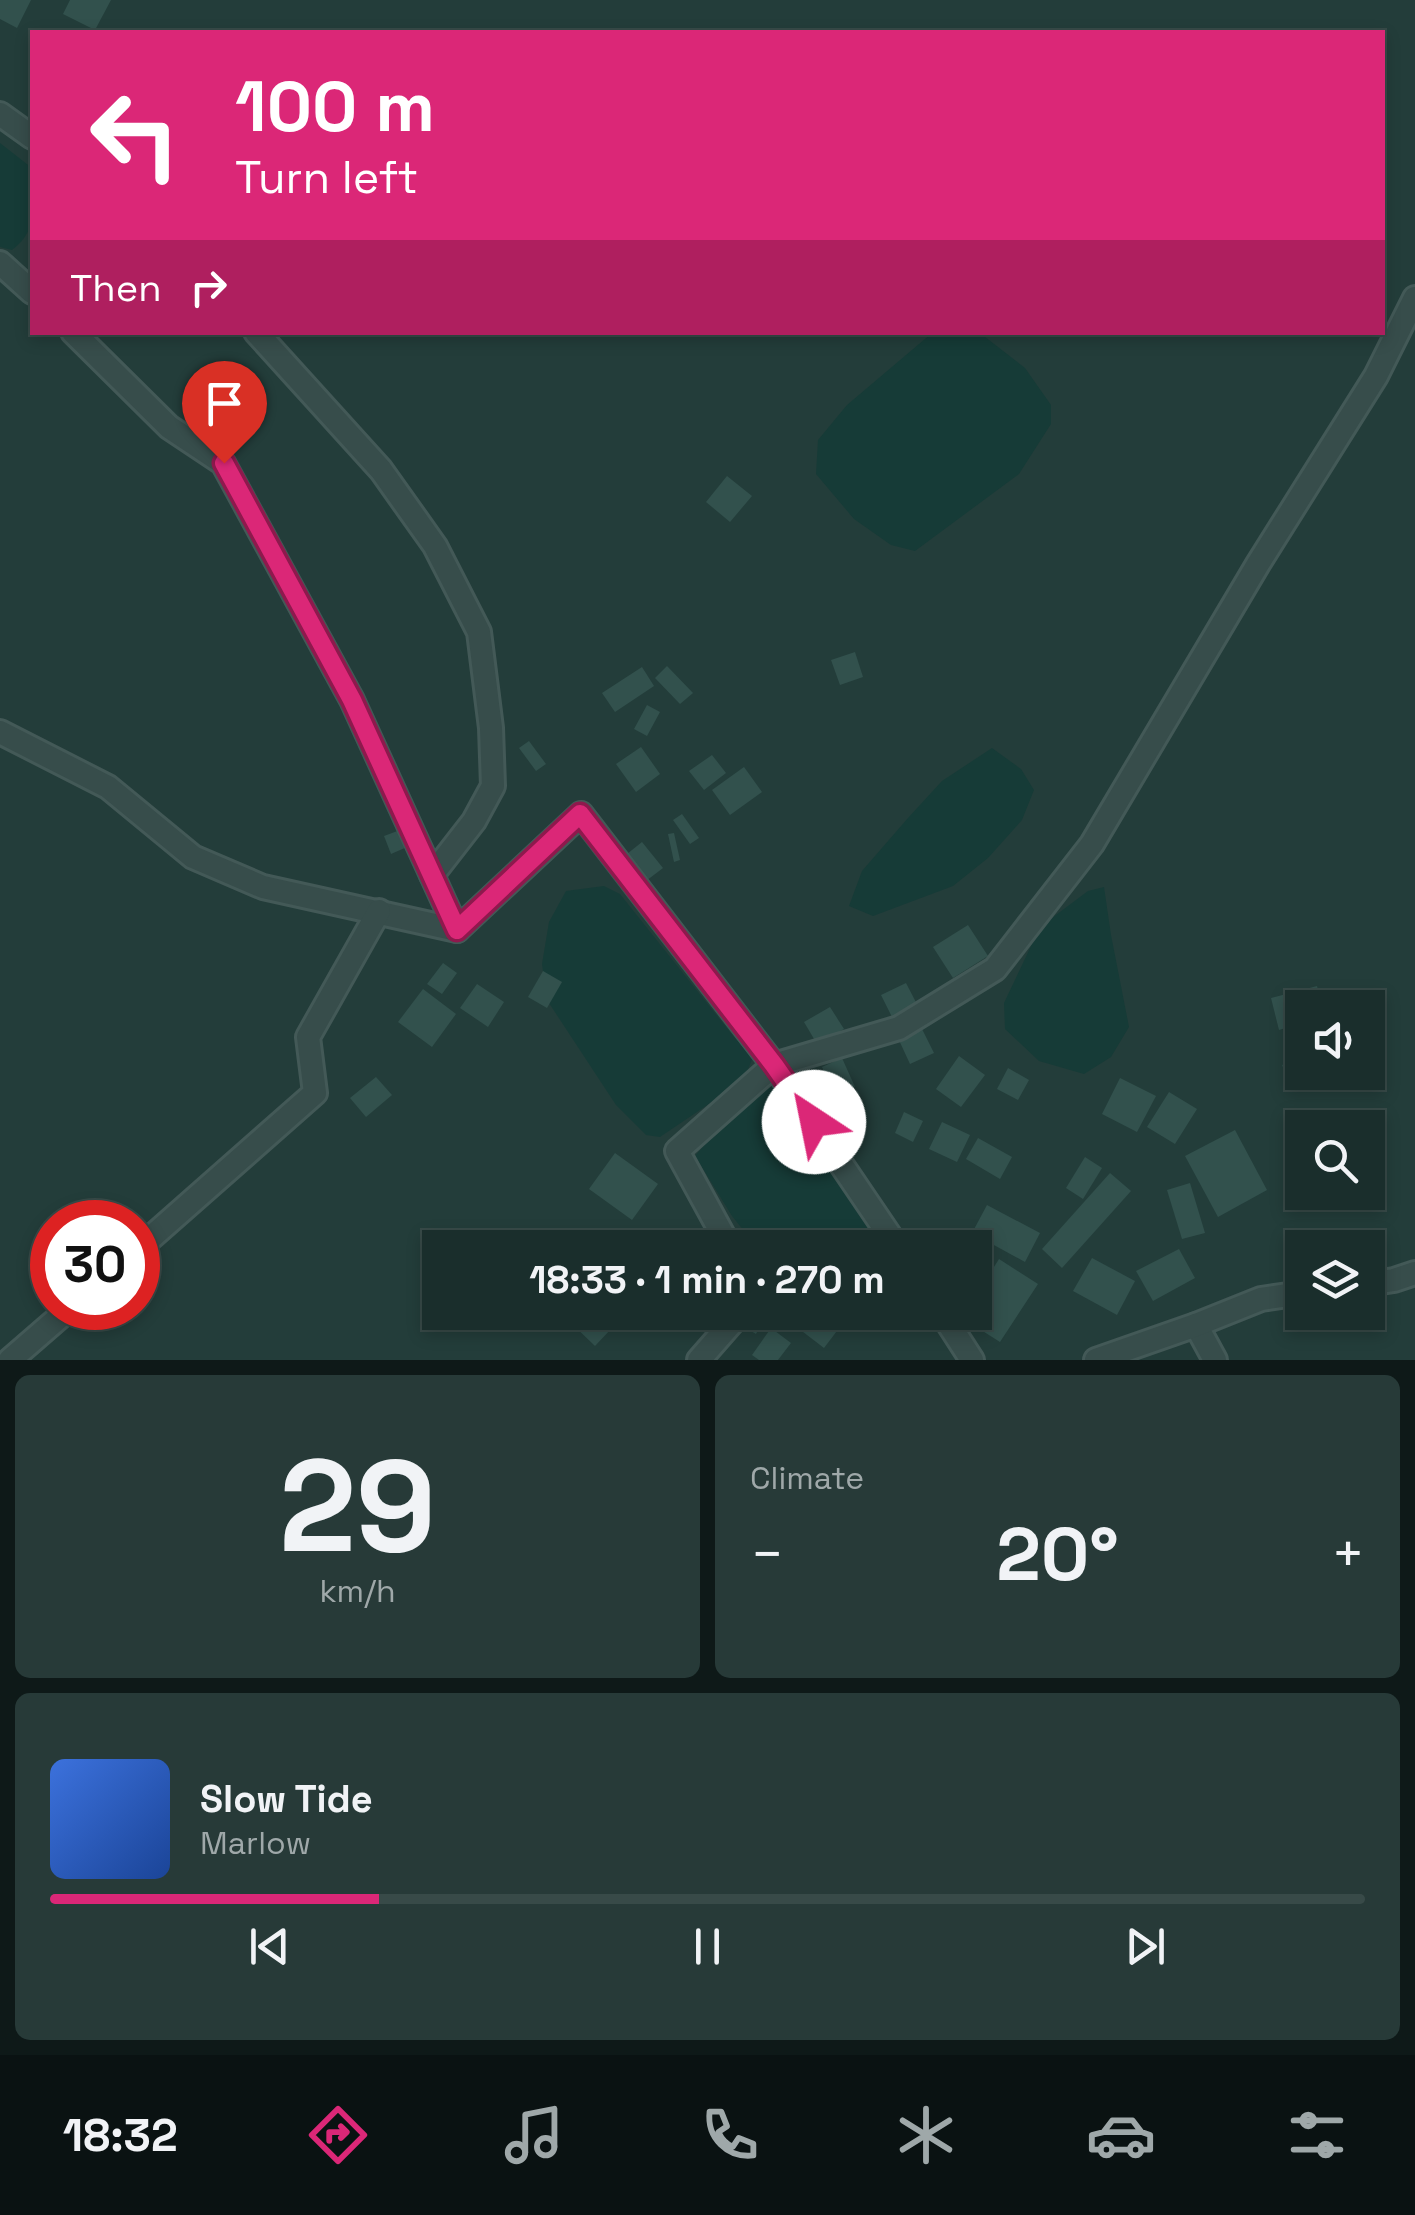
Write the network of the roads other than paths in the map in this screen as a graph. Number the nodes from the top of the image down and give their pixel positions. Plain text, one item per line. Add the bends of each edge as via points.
1 (0, 114) edge
2 (30, 136) edge
3 (0, 264) edge
4 (30, 290) edge
5 (1415, 298) edge
6 (76, 335) edge
7 (259, 335) edge
8 (0, 732) edge
9 (432, 875) junction
10 (378, 911) junction
11 (457, 930) junction
12 (774, 1065) junction
13 (160, 1230) edge
14 (720, 1230) edge
15 (886, 1230) edge
16 (1415, 1273) edge
17 (1385, 1281) edge
18 (1285, 1295) edge
19 (1196, 1326) junction
20 (45, 1330) edge
21 (725, 1330) edge
22 (953, 1330) edge
23 (1135, 1352) edge
24 (10, 1360) edge
25 (699, 1360) edge
26 (972, 1360) edge
27 (1096, 1360) edge
28 (1214, 1360) edge

1 - 2 street
3 - 4 street
5 - 12 street via 1376,376 1092,844 995,969 898,1028
6 - 9 street via 169,427 224,463 352,700
7 - 9 street via 381,470 435,546 479,632 494,786
8 - 10 street via 108,788 194,857 264,886
9 - 11 street
10 - 11 street
10 - 13 street via 308,1037 315,1093
11 - 12 street via 580,814
12 - 14 street via 676,1151
12 - 15 street
16 - 17 street
18 - 19 street
19 - 23 street
19 - 28 street
20 - 24 street
21 - 25 street
22 - 26 street
23 - 27 street

